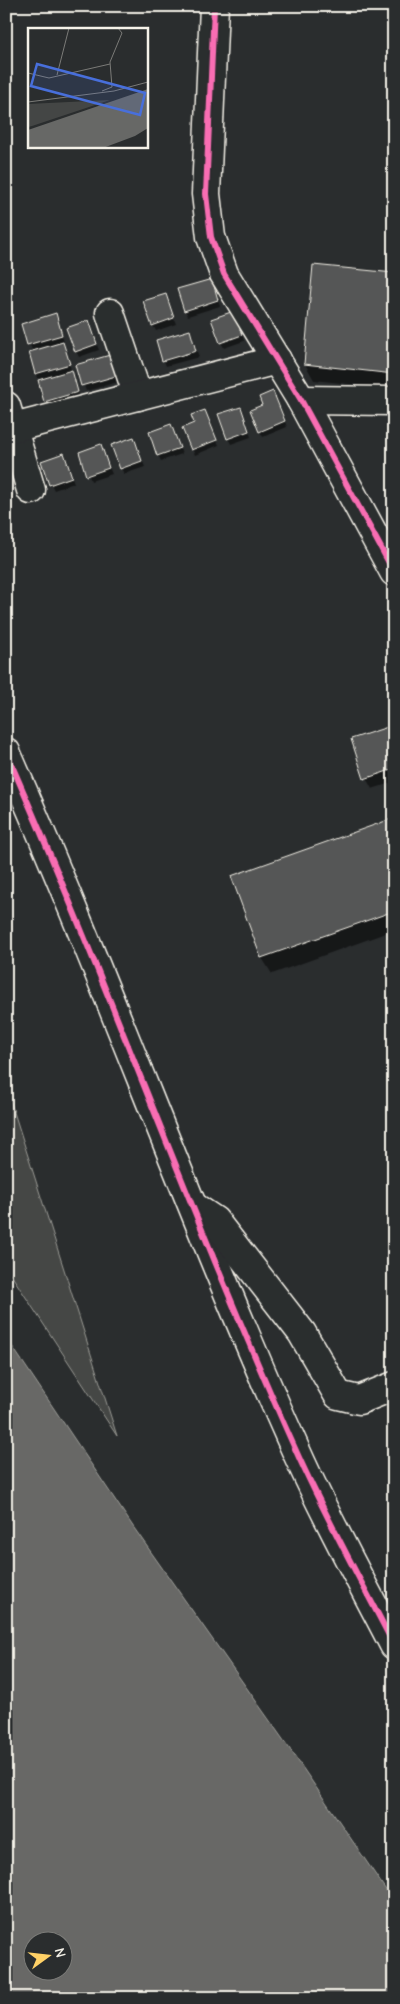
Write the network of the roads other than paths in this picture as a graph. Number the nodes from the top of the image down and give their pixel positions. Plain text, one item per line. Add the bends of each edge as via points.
1 (214, 6) edge
2 (110, 313) dead end
3 (277, 360) junction
4 (138, 396) junction
5 (301, 400) junction
6 (394, 401) edge
7 (10, 417) edge
8 (31, 490) dead end
9 (394, 572) edge
10 (6, 752) edge
11 (190, 1205) junction
12 (394, 1386) edge
13 (394, 1645) edge

1 - 3 street via 206,194 211,237 224,274
2 - 4 street
3 - 4 street
3 - 5 street
4 - 7 street
5 - 6 street
5 - 9 street
7 - 8 street
10 - 11 street
11 - 12 street via 215,1221 302,1332 338,1395 360,1400
11 - 13 street via 297,1454

